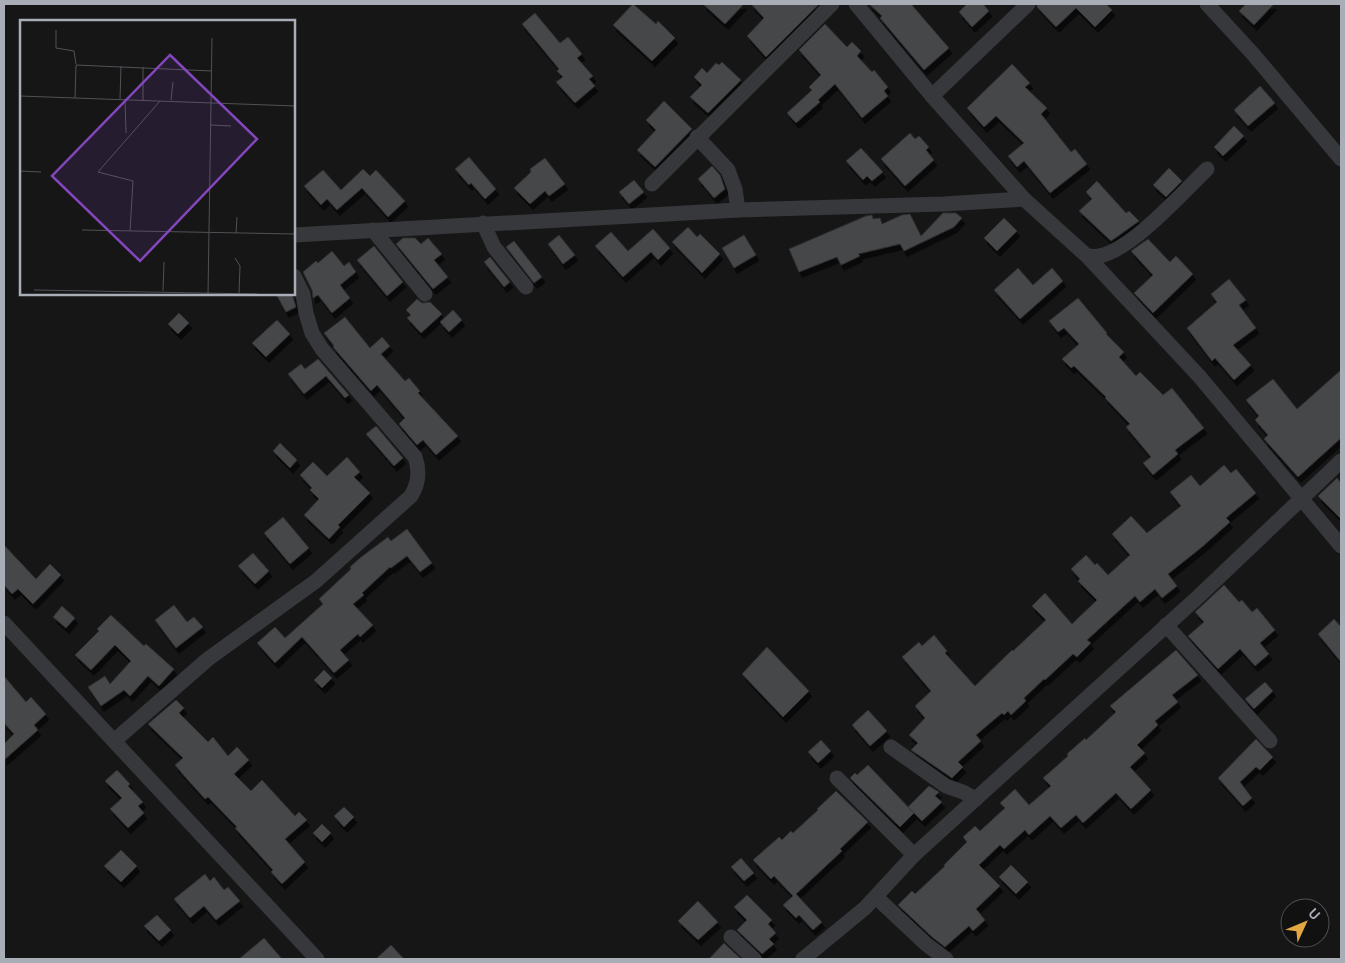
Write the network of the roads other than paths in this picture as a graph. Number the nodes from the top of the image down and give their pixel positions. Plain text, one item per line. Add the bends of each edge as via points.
1 (832, 4) edge
2 (856, 4) edge
3 (1028, 4) edge
4 (1207, 4) edge
5 (932, 96) junction
6 (697, 137) junction
7 (1341, 159) edge
8 (1207, 169) dead end
9 (652, 184) dead end
10 (1024, 199) junction
11 (738, 210) junction
12 (483, 223) junction
13 (373, 230) junction
14 (295, 235) edge
15 (1087, 256) junction
16 (295, 278) edge
17 (526, 286) dead end
18 (425, 294) dead end
19 (1341, 461) edge
20 (1301, 499) junction
21 (1341, 546) edge
22 (4, 623) edge
23 (1166, 625) junction
24 (114, 741) junction
25 (1270, 741) dead end
26 (891, 747) dead end
27 (837, 778) dead end
28 (976, 799) junction
29 (914, 855) junction
30 (876, 897) junction
31 (731, 937) dead end
32 (317, 959) edge
33 (754, 959) edge
34 (803, 959) edge
35 (946, 959) edge

1 - 6 street
2 - 5 street
3 - 5 street
4 - 7 street
5 - 10 street
6 - 9 street
6 - 11 street via 728,170
8 - 15 street via 1140,234 1123,246 1099,256
10 - 11 street
10 - 15 street
11 - 12 street
12 - 13 street
12 - 17 street via 494,247
13 - 14 street
13 - 18 street
15 - 20 street via 1199,376
16 - 24 street via 303,294 312,333 322,349 415,457 419,469 416,487 411,496 316,580 208,659
19 - 20 street
20 - 21 street
20 - 23 street
22 - 24 street
23 - 25 street
23 - 28 street
24 - 32 street
26 - 28 street via 946,786
27 - 29 street
28 - 29 street
29 - 30 street
30 - 34 street
30 - 35 street
31 - 33 street

